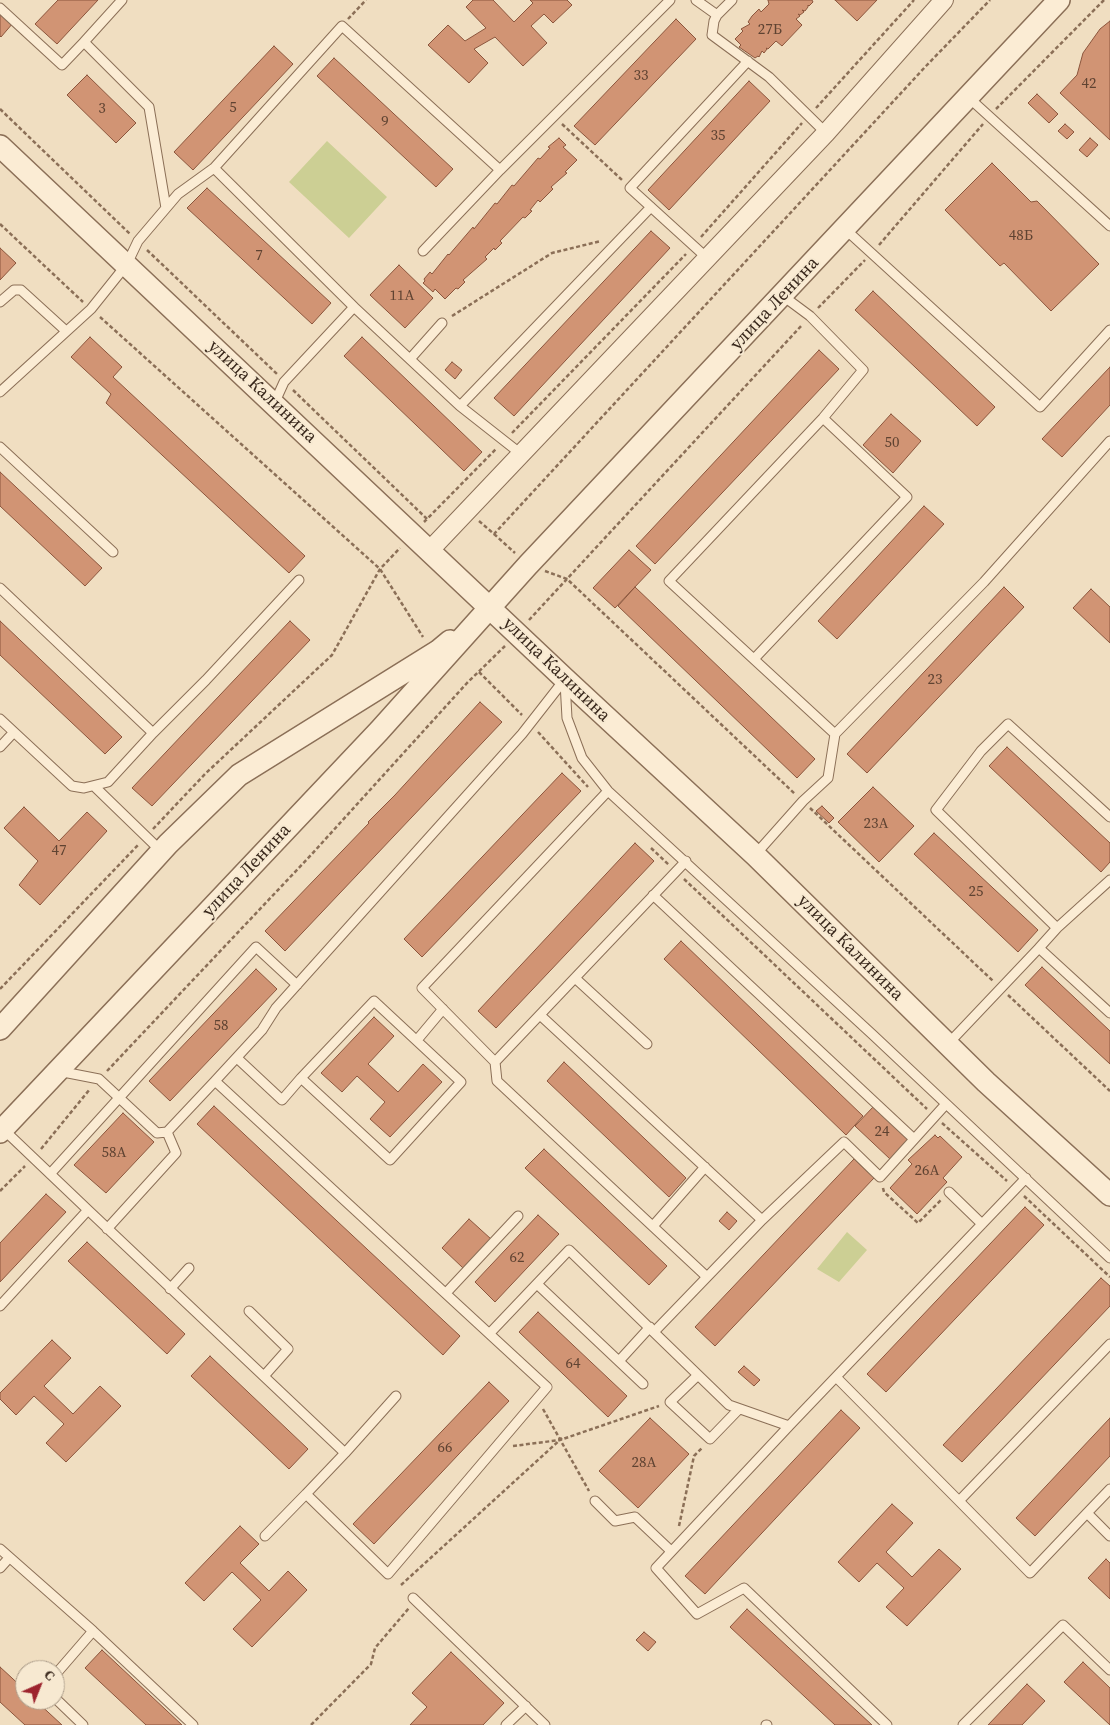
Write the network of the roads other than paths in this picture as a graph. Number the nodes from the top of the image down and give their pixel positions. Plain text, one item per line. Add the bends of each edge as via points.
1 (122, 0) edge
2 (670, 0) edge
3 (696, 0) edge
4 (732, 0) edge
5 (944, 0) edge
6 (1059, 0) edge
7 (0, 8) edge
8 (717, 15) junction
9 (84, 42) junction
10 (748, 61) junction
11 (968, 97) junction
12 (826, 133) junction
13 (0, 146) edge
14 (214, 168) junction
15 (500, 170) junction
16 (650, 207) junction
17 (166, 208) junction
18 (1110, 226) edge
19 (845, 228) junction
20 (423, 251) dead end
21 (700, 252) junction
22 (127, 264) junction
23 (783, 296) junction
24 (0, 302) edge
25 (354, 307) junction
26 (442, 322) road end
27 (1110, 330) edge
28 (66, 331) junction
29 (410, 359) junction
30 (0, 392) edge
31 (274, 404) junction
32 (460, 406) junction
33 (823, 418) junction
34 (1110, 441) edge
35 (0, 447) edge
36 (521, 454) junction
37 (430, 550) junction
38 (113, 552) dead end
39 (299, 580) dead end
40 (0, 588) edge
41 (490, 607) junction
42 (754, 659) junction
43 (565, 679) junction
44 (0, 719) edge
45 (14, 732) junction
46 (153, 732) junction
47 (835, 734) junction
48 (0, 748) edge
49 (95, 787) junction
50 (608, 791) junction
51 (1110, 817) edge
52 (161, 851) junction
53 (755, 855) junction
54 (686, 861) junction
55 (1110, 880) edge
56 (653, 895) junction
57 (1057, 928) junction
58 (1039, 948) junction
59 (575, 978) junction
60 (297, 985) junction
61 (443, 1009) junction
62 (1110, 1013) edge
63 (540, 1015) junction
64 (0, 1029) edge
65 (417, 1040) junction
66 (647, 1044) dead end
67 (947, 1045) junction
68 (237, 1058) junction
69 (495, 1062) junction
70 (58, 1071) junction
71 (301, 1078) junction
72 (215, 1081) junction
73 (119, 1098) junction
74 (946, 1104) junction
75 (1, 1130) edge
76 (167, 1132) junction
77 (914, 1139) junction
78 (705, 1167) junction
79 (50, 1174) junction
80 (1026, 1178) junction
81 (949, 1192) road end
82 (1110, 1195) edge
83 (88, 1210) junction
84 (518, 1216) dead end
85 (762, 1220) junction
86 (982, 1224) junction
87 (653, 1226) junction
88 (107, 1229) junction
89 (1110, 1258) edge
90 (189, 1268) dead end
91 (707, 1277) junction
92 (537, 1284) junction
93 (170, 1289) junction
94 (446, 1293) junction
95 (0, 1306) edge
96 (249, 1311) dead end
97 (652, 1330) junction
98 (490, 1333) junction
99 (1110, 1344) edge
100 (619, 1361) junction
101 (698, 1375) junction
102 (264, 1376) junction
103 (836, 1377) junction
104 (643, 1384) dead end
105 (396, 1396) dead end
106 (739, 1409) junction
107 (789, 1426) junction
108 (345, 1453) junction
109 (1110, 1489) edge
110 (306, 1494) junction
111 (595, 1501) road end
112 (959, 1501) junction
113 (1087, 1513) junction
114 (265, 1536) dead end
115 (1110, 1536) edge
116 (0, 1549) edge
117 (672, 1550) junction
118 (9, 1558) junction
119 (0, 1568) edge
120 (413, 1598) road end
121 (93, 1631) junction
122 (65, 1663) edge
123 (1110, 1670) edge
124 (526, 1706) junction
125 (65, 1708) edge
126 (83, 1725) edge
127 (193, 1725) edge
128 (506, 1725) edge
129 (545, 1725) edge
130 (887, 1725) edge
131 (963, 1725) edge

1 - 9 lane
2 - 15 lane
3 - 8 lane
4 - 8 lane
5 - 12 street
6 - 11 street, улица Ленина
7 - 9 lane via 62,65
8 - 10 lane via 712,35
9 - 17 lane via 149,107
10 - 12 lane
10 - 16 lane via 630,188
11 - 18 lane
11 - 19 street, улица Ленина
12 - 21 street
13 - 22 street, улица Калинина
14 - 15 lane via 342,26
14 - 17 lane via 178,194
14 - 25 lane
15 - 20 lane
16 - 21 lane
16 - 32 lane
17 - 22 lane via 138,241
19 - 23 street, улица Ленина
19 - 27 lane via 1040,407
21 - 36 street
22 - 28 lane via 91,309
22 - 31 street, улица Калинина
23 - 33 lane via 810,316 863,370
23 - 41 street, улица Ленина
24 - 28 lane via 14,290 21,290
25 - 29 lane
25 - 31 lane via 284,382
26 - 29 lane
28 - 30 lane
29 - 32 lane
31 - 37 street, улица Калинина
32 - 36 lane
33 - 42 lane via 907,497
33 - 42 lane via 669,581
34 - 47 lane via 984,582
35 - 38 lane
36 - 37 street
37 - 41 street, улица Калинина
39 - 46 lane
40 - 46 lane
41 - 43 street, улица Калинина
41 - 52 street, улица Ленина via 438,651 239,775
41 - 70 street, улица Ленина via 417,690
42 - 47 lane
43 - 50 lane via 567,718 582,758
43 - 53 street, улица Калинина
43 - 60 lane via 522,734
44 - 45 lane
45 - 48 lane
45 - 49 lane via 72,786
46 - 49 lane via 108,782
47 - 53 lane via 828,778 802,801
49 - 52 lane
50 - 54 lane
50 - 61 lane via 422,988
51 - 57 lane via 1008,724 981,751 936,810
52 - 64 street, улица Ленина
53 - 67 street, улица Калинина
54 - 56 lane
54 - 74 lane
55 - 57 lane
56 - 59 lane
56 - 77 lane
57 - 58 lane
58 - 62 lane
58 - 67 lane
59 - 63 lane
59 - 66 lane
60 - 68 lane
60 - 73 lane via 256,947
61 - 65 lane
61 - 69 lane
63 - 69 lane
63 - 78 lane
65 - 71 lane via 374,1001
65 - 71 lane via 461,1082 390,1160
67 - 82 street, улица Калинина
68 - 71 lane via 282,1100
68 - 72 lane
69 - 87 lane via 497,1081
70 - 73 lane via 98,1079
70 - 75 street, улица Ленина
72 - 76 lane
72 - 94 lane
73 - 76 lane via 157,1133
73 - 79 lane
74 - 77 lane
74 - 80 lane
75 - 79 lane
76 - 88 lane via 176,1153
77 - 85 lane via 880,1177 844,1142
78 - 85 lane
78 - 87 lane
79 - 83 lane
80 - 86 lane
80 - 89 lane
81 - 86 lane
83 - 88 lane
83 - 95 lane
84 - 94 lane
85 - 91 lane
86 - 103 lane
87 - 91 lane
88 - 93 lane
90 - 93 lane
91 - 97 lane
92 - 97 lane via 569,1250
92 - 98 lane
92 - 100 lane
93 - 102 lane
94 - 98 lane
96 - 102 lane via 288,1349
97 - 100 lane
97 - 101 lane
98 - 110 lane via 546,1387 388,1574
99 - 112 lane
100 - 104 lane
101 - 106 lane via 729,1405
101 - 106 lane via 670,1402 710,1439
102 - 108 lane
103 - 107 lane
103 - 112 lane
105 - 108 lane
106 - 107 lane
107 - 117 lane
108 - 110 lane
109 - 113 lane
110 - 114 lane
111 - 117 lane via 615,1521 635,1517
112 - 113 lane via 1030,1573
113 - 115 lane
116 - 118 lane
117 - 130 lane via 656,1568 698,1614 744,1588
118 - 119 lane
118 - 121 lane
120 - 124 lane
121 - 122 lane
121 - 127 lane
123 - 131 lane via 1063,1625
124 - 128 lane
124 - 129 lane
125 - 126 lane

